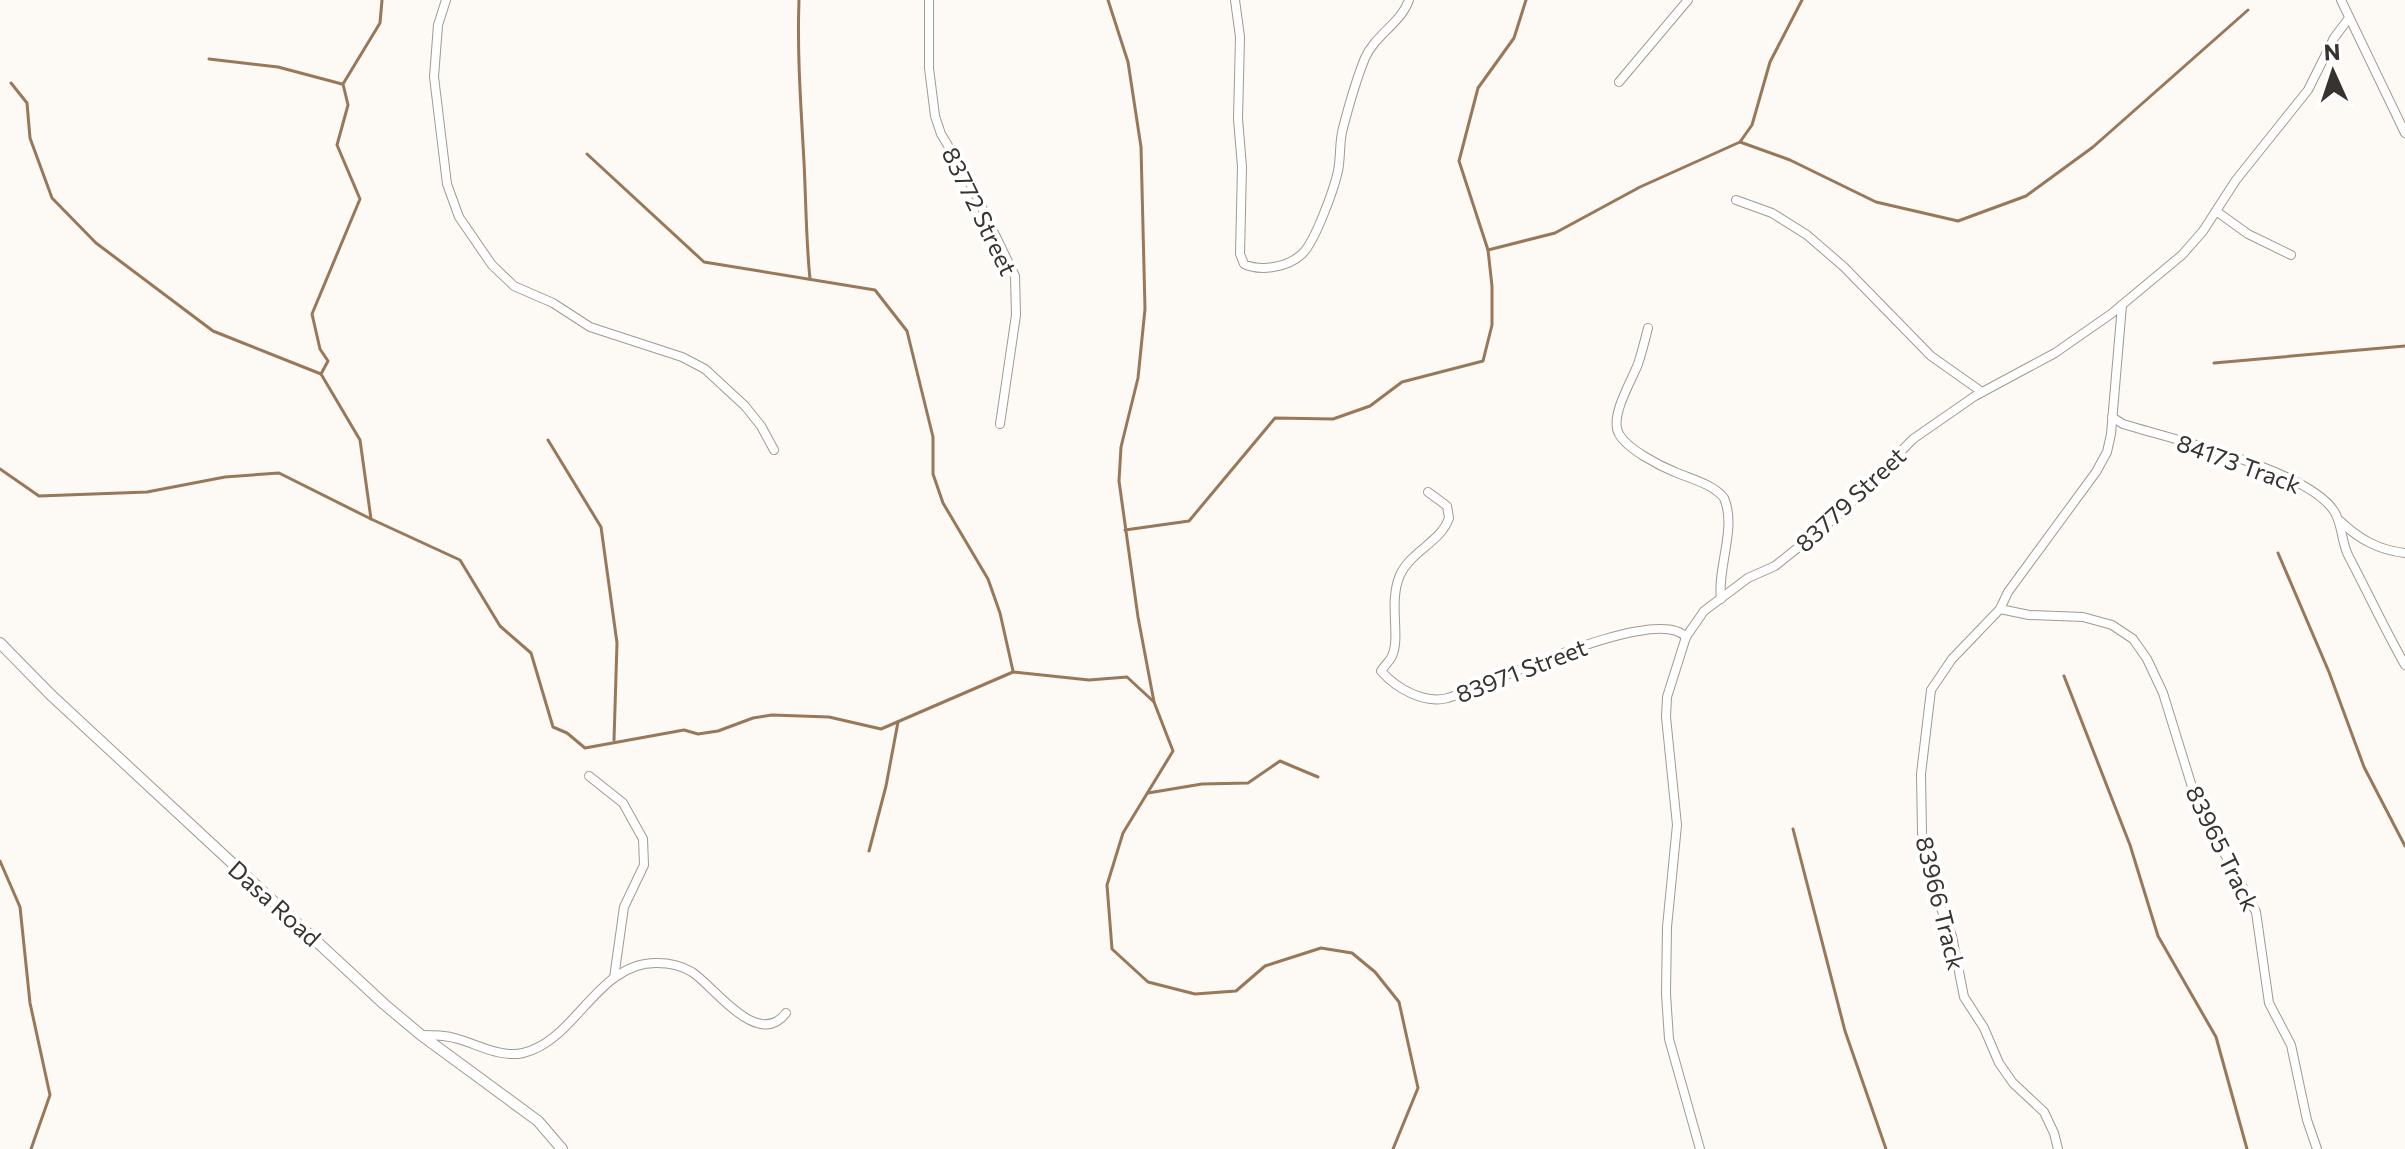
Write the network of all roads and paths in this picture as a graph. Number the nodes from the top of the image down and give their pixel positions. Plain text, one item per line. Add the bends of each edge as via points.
1 (446, 0) edge
2 (929, 0) edge
3 (1235, 0) edge
4 (1409, 0) edge
5 (1688, 0) edge
6 (2341, 0) edge
7 (2349, 18) junction
8 (1619, 82) dead end
9 (2405, 133) edge
10 (1736, 200) dead end
11 (2216, 211) junction
12 (2291, 255) dead end
13 (2122, 305) junction
14 (1648, 328) dead end
15 (1982, 392) junction
16 (2112, 417) junction
17 (1000, 424) dead end
18 (774, 450) dead end
19 (1428, 492) dead end
20 (2339, 520) junction
21 (2405, 553) edge
22 (1721, 599) junction
23 (2000, 609) junction
24 (1686, 637) junction
25 (0, 643) edge
26 (2405, 665) edge
27 (589, 776) dead end
28 (614, 978) junction
29 (786, 1013) dead end
30 (421, 1035) junction
31 (562, 1149) edge
32 (1700, 1149) edge
33 (2058, 1149) edge
34 (2317, 1149) edge

1 - 18 street via 438,25 434,77 447,184 459,217 492,265 514,286 590,327 705,369 745,406
2 - 17 street, 83772 Street via 935,116 1015,276 1016,315
3 - 4 street via 1240,37 1240,254 1244,264 1262,268 1305,251 1337,174 1342,130 1365,57
5 - 8 street
6 - 7 street
7 - 9 street
7 - 11 street, 83779 Street via 2308,90
10 - 15 street via 1772,213 1807,235 1931,356
11 - 12 street
11 - 13 street, 83779 Street via 2182,255
13 - 15 street, 83779 Street via 2055,353
13 - 16 street, 83966 Track
14 - 22 street via 1618,413 1619,435 1661,466 1724,498
15 - 22 street, 83779 Street via 1913,439 1807,541
16 - 20 street, 84173 Track via 2300,482 2321,496
16 - 23 street, 83966 Track via 2107,452 2096,472
19 - 24 street, 83971 Street via 1447,506 1449,518 1401,574 1393,604 1392,657 1381,671 1415,694 1431,700 1448,698 1587,644 1638,630 1678,630
20 - 21 street via 2371,544
20 - 26 street, 84173 Track via 2349,557
22 - 24 street, 83779 Street via 1704,611
23 - 33 street, 83966 Track via 1952,659 1931,690 1921,774 1922,833 1964,997 1999,1063 2044,1112
23 - 34 street, 83965 Track via 2112,625 2133,639 2147,659 2198,802 2256,912 2269,1003 2291,1045
24 - 32 street, 83779 Street via 1667,697 1677,834 1666,994 1669,1039
25 - 30 street, Dasa Road via 250,882
27 - 28 street via 623,803 643,839 644,865 624,907
28 - 29 street via 629,967 676,965 691,971 751,1021 770,1025
28 - 30 street via 571,1020 526,1052 506,1054 442,1035
30 - 31 street, Dasa Road via 538,1121

